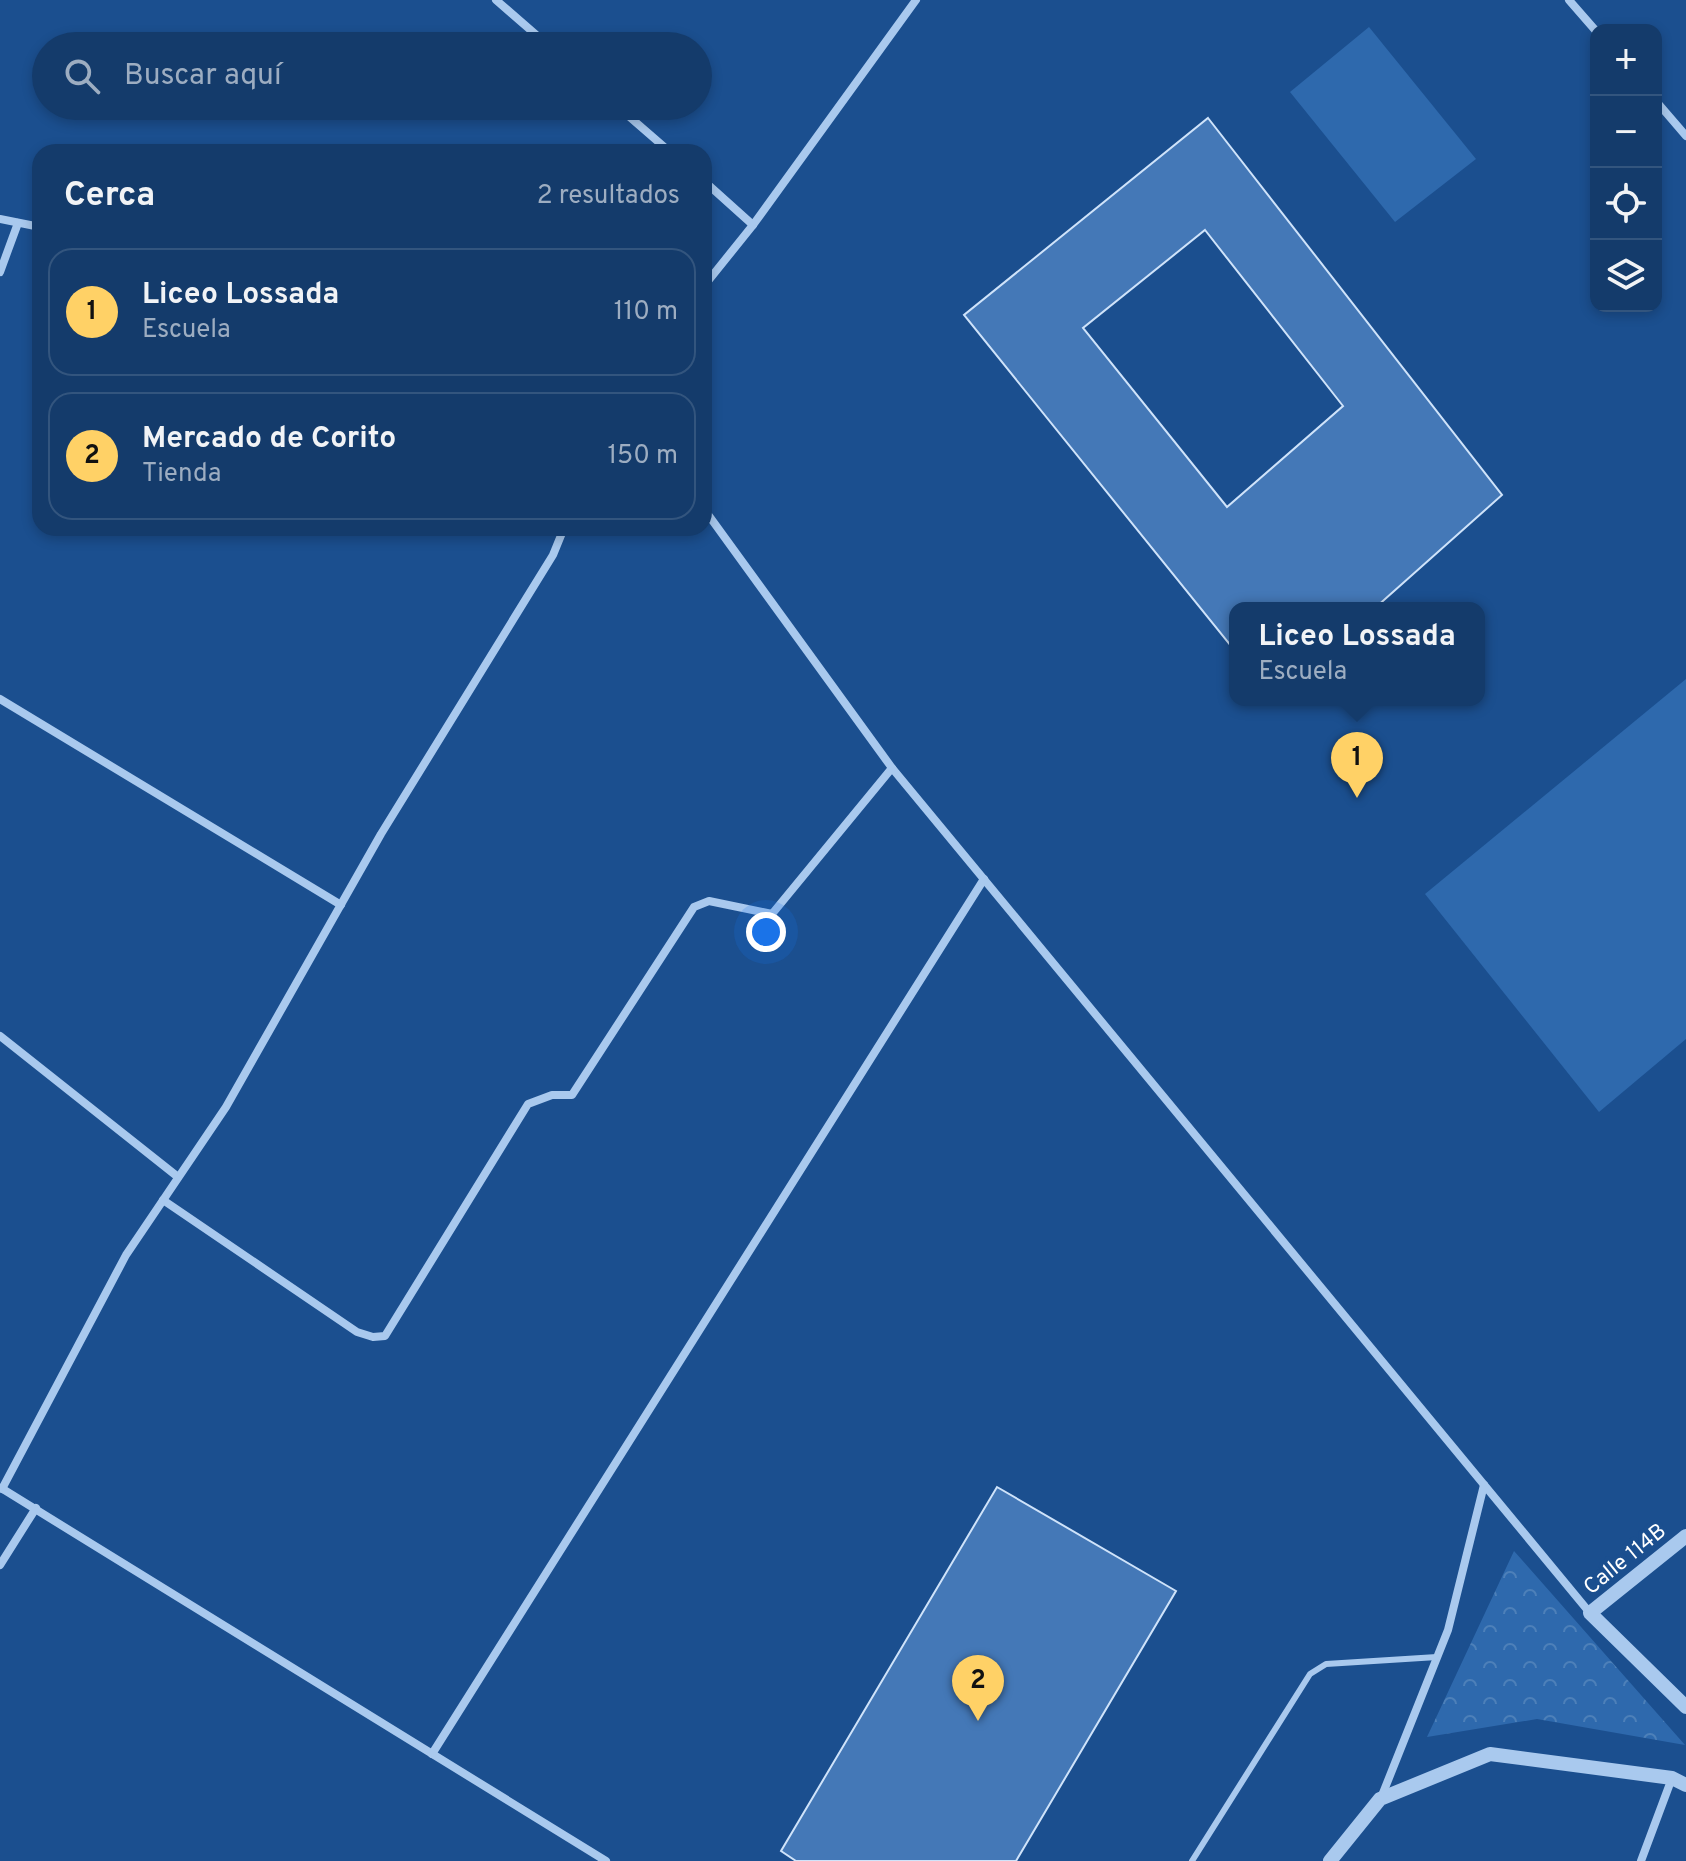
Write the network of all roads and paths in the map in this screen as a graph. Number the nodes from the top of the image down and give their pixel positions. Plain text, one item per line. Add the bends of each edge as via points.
1 (496, 0) edge
2 (916, 0) edge
3 (1569, 0) edge
4 (1590, 24) edge
5 (533, 32) edge
6 (1662, 108) edge
7 (633, 120) edge
8 (1686, 136) edge
9 (661, 144) edge
10 (712, 188) edge
11 (0, 219) edge
12 (18, 223) junction
13 (753, 225) junction
14 (32, 226) edge
15 (0, 272) edge
16 (712, 276) edge
17 (712, 520) edge
18 (561, 536) edge
19 (0, 699) edge
20 (892, 768) junction
21 (984, 879) junction
22 (341, 905) junction
23 (0, 1036) edge
24 (178, 1177) junction
25 (163, 1200) junction
26 (1484, 1485) junction
27 (1, 1489) edge
28 (36, 1508) junction
29 (1686, 1536) edge
30 (0, 1565) edge
31 (1590, 1613) junction
32 (1437, 1657) junction
33 (1686, 1707) edge
34 (432, 1754) junction
35 (1679, 1782) edge
36 (1380, 1799) junction
37 (606, 1861) edge
38 (1192, 1861) edge
39 (1330, 1861) edge
40 (1641, 1861) edge

1 - 5 street
2 - 13 street
3 - 4 street
6 - 8 street
7 - 9 street
10 - 13 street
11 - 12 street
12 - 14 street
12 - 15 street
13 - 16 street
17 - 20 street
18 - 22 street
19 - 22 street
20 - 21 street
20 - 25 street via 772,914 709,901 694,907 572,1095 552,1095 528,1104 385,1336 357,1332
21 - 26 street
21 - 34 street
22 - 24 street via 226,1107
23 - 24 street
24 - 25 street
25 - 27 street via 126,1255
26 - 31 street
26 - 32 street
27 - 28 street
28 - 30 street
28 - 34 street
29 - 31 street, Calle 114B
31 - 33 street
32 - 36 street
32 - 38 lane via 1326,1664 1310,1674
34 - 37 street
35 - 36 street via 1490,1754
35 - 40 street
36 - 39 street

